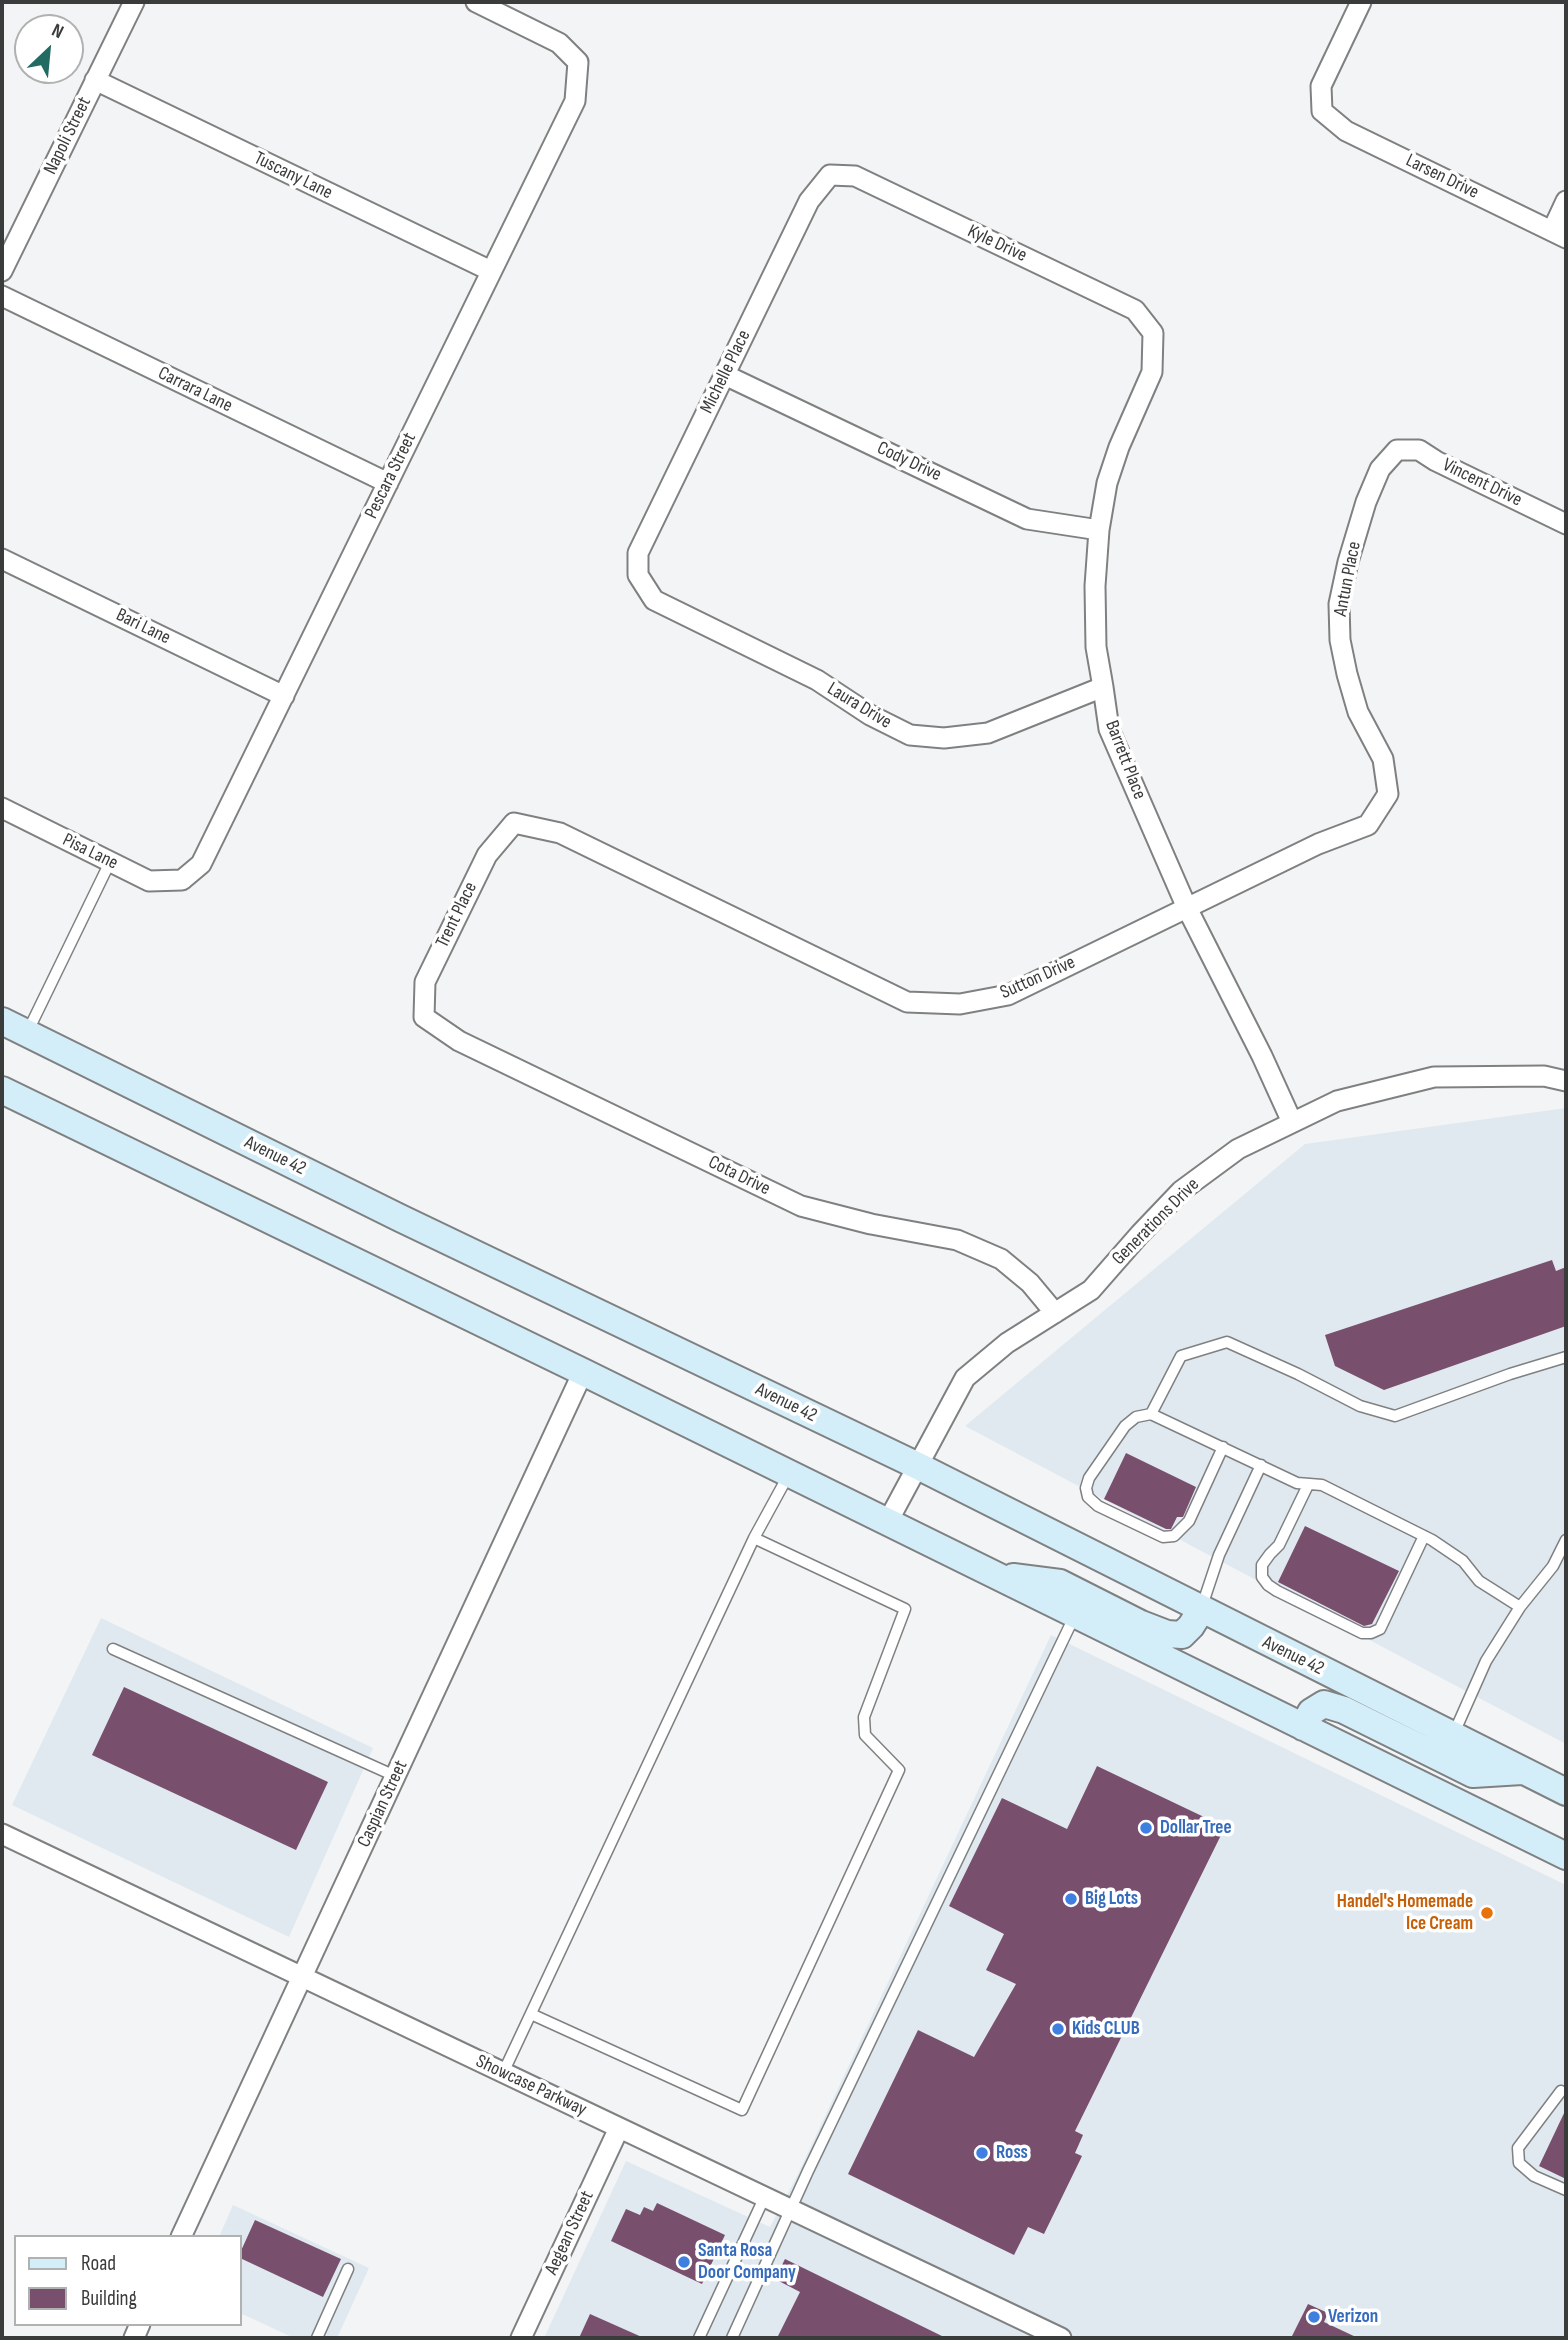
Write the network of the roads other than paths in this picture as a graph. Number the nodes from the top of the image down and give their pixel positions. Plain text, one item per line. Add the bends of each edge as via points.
1 (134, 2) edge
2 (476, 2) edge
3 (1361, 2) edge
4 (95, 80) junction
5 (830, 175) joint
6 (1566, 201) edge
7 (1559, 234) edge
8 (2, 271) edge
9 (491, 271) junction
10 (2, 296) edge
11 (1153, 333) joint
12 (725, 375) junction
13 (1397, 450) joint
14 (388, 483) junction
15 (1566, 524) edge
16 (1099, 530) junction
17 (2, 559) edge
18 (638, 575) joint
19 (1104, 687) junction
20 (284, 696) junction
21 (1388, 794) joint
22 (2, 808) edge
23 (514, 823) joint
24 (110, 862) junction
25 (182, 880) joint
26 (1187, 908) junction
27 (424, 1017) joint
28 (2, 1021) edge
29 (26, 1033) junction
30 (1566, 1081) edge
31 (2, 1090) edge
32 (1292, 1122) junction
33 (1055, 1313) junction
34 (1566, 1357) edge
35 (583, 1372) junction
36 (1151, 1414) junction
37 (1223, 1447) junction
38 (1261, 1465) junction
39 (918, 1466) junction
40 (789, 1474) junction
41 (1308, 1485) junction
42 (887, 1523) junction
43 (1424, 1536) junction
44 (754, 1538) junction
45 (1566, 1541) edge
46 (990, 1574) junction
47 (1520, 1607) junction
48 (1200, 1610) junction
49 (1075, 1615) junction
50 (113, 1649) dead end
51 (1303, 1727) junction
52 (1453, 1735) junction
53 (1523, 1771) junction
54 (395, 1776) junction
55 (1566, 1792) edge
56 (2, 1834) edge
57 (1566, 1856) edge
58 (302, 1979) junction
59 (531, 2014) junction
60 (503, 2073) junction
61 (1561, 2091) dead end
62 (619, 2128) junction
63 (1566, 2190) edge
64 (765, 2196) junction
65 (791, 2208) junction
66 (182, 2235) edge
67 (348, 2269) dead end
68 (317, 2338) edge
69 (521, 2338) edge
70 (699, 2338) edge
71 (732, 2338) edge
72 (1061, 2338) edge

1 - 4 street, Napoli Street
2 - 9 street, Pescara Street via 559,43 578,62 575,101
3 - 7 street, Larsen Drive via 1321,86 1322,111 1346,131
4 - 8 street, Napoli Street
4 - 9 street, Tuscany Lane
5 - 11 street, Kyle Drive via 855,176 1135,310
5 - 12 street, Michelle Place via 809,201
6 - 7 street
9 - 14 street, Pescara Street
10 - 14 street, Carrara Lane
11 - 16 street, Barrett Place via 1152,372 1119,447
12 - 16 street, Cody Drive via 1027,519
12 - 18 street, Michelle Place via 638,552
13 - 15 street, Vincent Drive via 1419,450
13 - 21 street, Antun Place via 1380,469 1366,502 1339,604 1347,674 1357,712 1383,759
14 - 20 street, Pescara Street
16 - 19 street, Barrett Place via 1096,647
17 - 20 street, Bari Lane
18 - 19 street, Laura Drive via 654,600 817,680 910,735 944,738 988,733
19 - 26 street, Barrett Place via 1109,729
20 - 25 street, Pescara Street via 201,864
21 - 26 street, Sutton Drive via 1368,825 1318,844
22 - 24 street, Pisa Lane
23 - 26 street, Sutton Drive via 560,833 907,1002 960,1004 1008,995
23 - 27 street, Trent Place via 487,855 425,982
24 - 25 street, Pisa Lane via 149,881
24 - 29 lane
26 - 32 street, Barrett Place
27 - 33 street, Cota Drive via 459,1041 801,1206 957,1240 1001,1259 1031,1283
28 - 29 main road, Avenue 42
29 - 39 main road, Avenue 42
30 - 32 street, Generations Drive via 1544,1076 1434,1077 1337,1101
31 - 35 main road
32 - 33 street, Generations Drive via 1238,1149 1181,1191 1091,1290
33 - 39 street, Generations Drive via 1007,1343 965,1378
34 - 36 lane via 1395,1416 1360,1406 1227,1342 1181,1356
35 - 40 main road
35 - 54 street, Caspian Street
36 - 37 lane
36 - 37 lane via 1136,1417 1125,1426 1086,1488 1098,1506 1164,1537 1174,1536 1189,1521
37 - 38 lane
38 - 41 lane
38 - 48 lane via 1219,1555
39 - 42 street, Generations Drive
39 - 48 main road, Avenue 42
40 - 42 main road
40 - 44 lane
41 - 43 lane via 1322,1485
41 - 43 lane via 1279,1545 1262,1565 1262,1577 1277,1591 1362,1633 1380,1629
42 - 46 main road
43 - 47 lane
44 - 59 lane
44 - 59 lane via 905,1609 864,1717 865,1735 899,1770 743,2110
45 - 47 lane via 1553,1566
46 - 48 main road via 1060,1583 1167,1634 1182,1635
46 - 49 main road
47 - 52 lane via 1486,1661
48 - 52 main road, Avenue 42
49 - 51 main road
49 - 65 lane
50 - 54 lane
51 - 53 main road via 1311,1712 1324,1704 1474,1774
51 - 57 main road
52 - 53 main road, Avenue 42
53 - 55 main road, Avenue 42
54 - 58 street, Caspian Street
56 - 58 street, Showcase Parkway
58 - 60 street, Showcase Parkway
58 - 66 street, Caspian Street
59 - 60 lane
60 - 62 street, Showcase Parkway
61 - 63 lane via 1518,2148 1518,2156 1519,2163 1534,2176
62 - 64 street, Showcase Parkway
62 - 69 street, Aegean Street
64 - 65 street, Showcase Parkway
64 - 70 lane
65 - 71 lane
65 - 72 street, Showcase Parkway
67 - 68 lane

